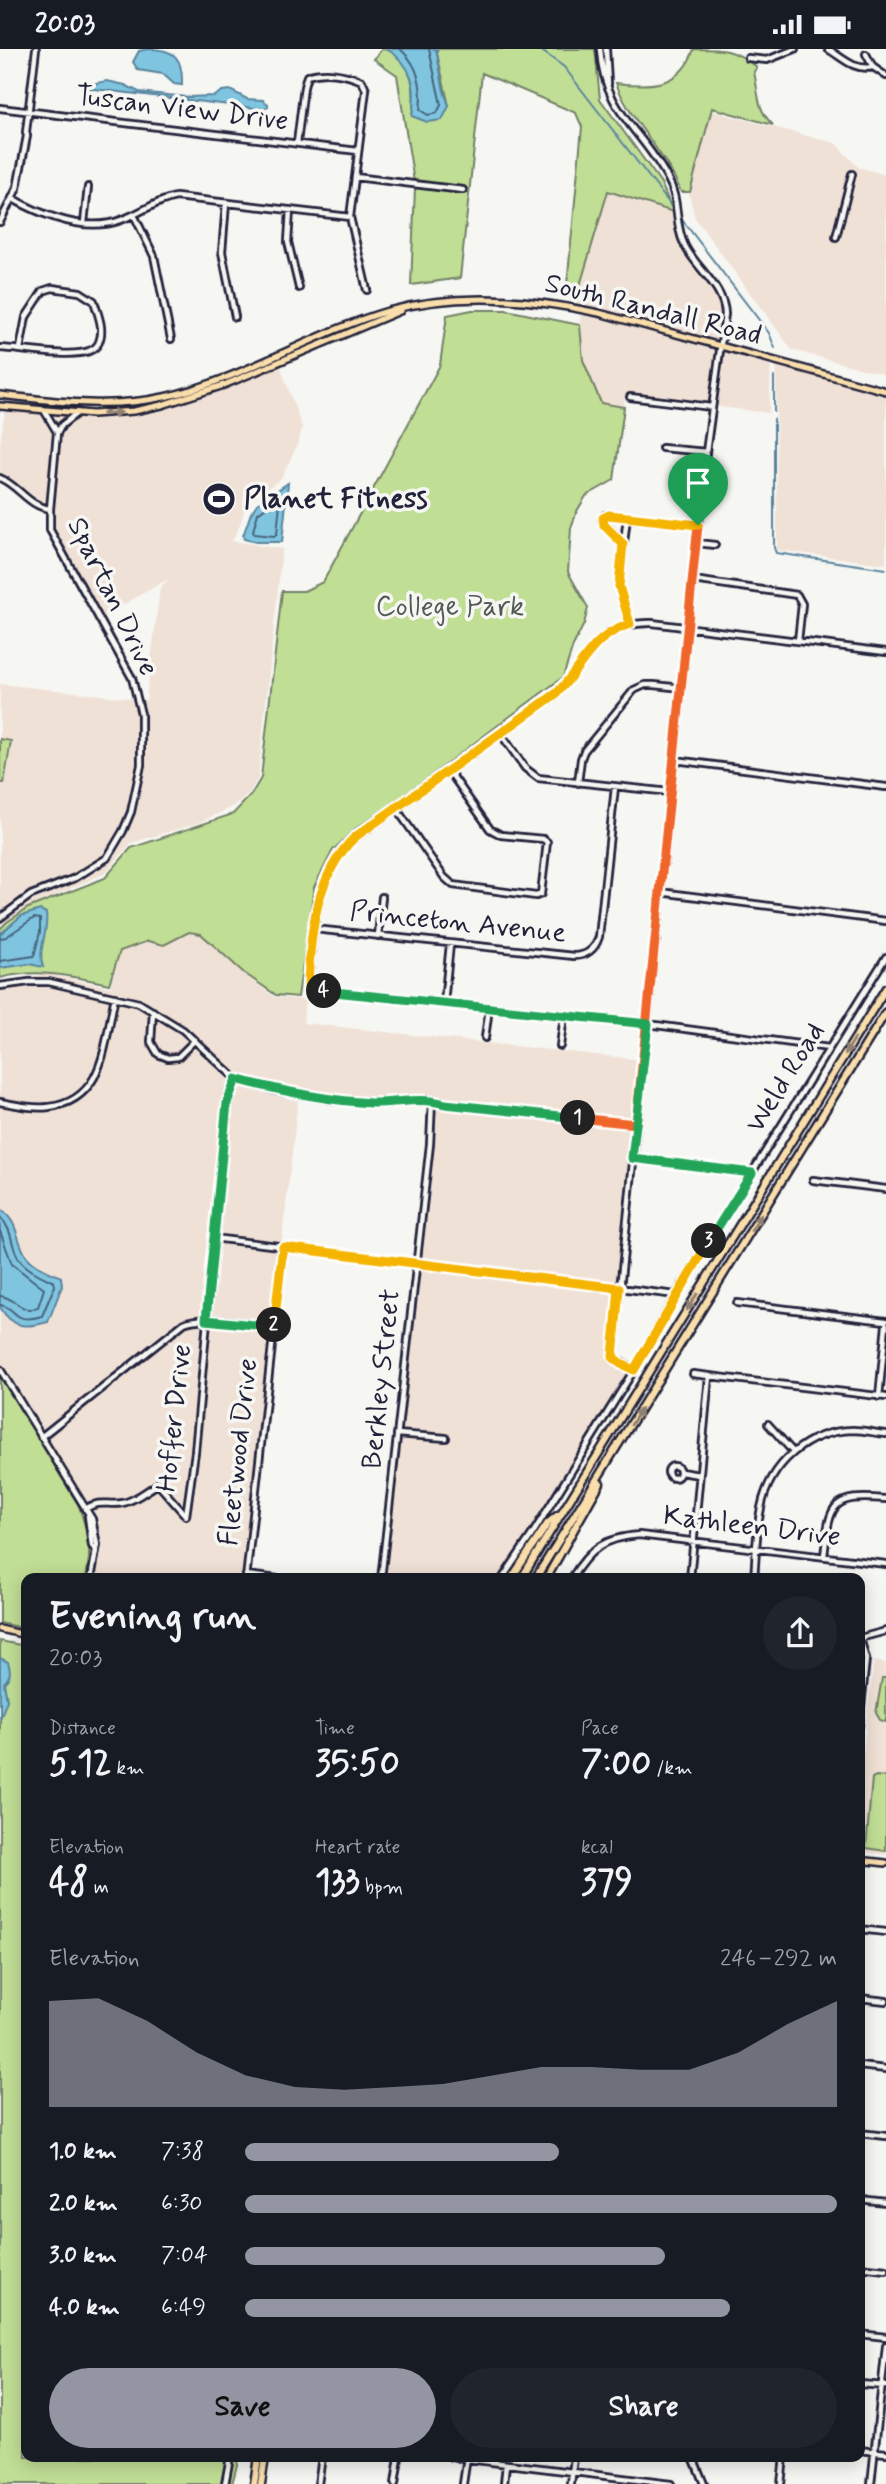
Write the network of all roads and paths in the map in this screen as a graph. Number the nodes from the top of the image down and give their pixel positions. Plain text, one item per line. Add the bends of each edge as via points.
1 (36, 49) edge
2 (600, 49) edge
3 (606, 49) edge
4 (795, 49) edge
5 (828, 49) edge
6 (866, 54) dead end
7 (748, 58) dead end
8 (873, 67) junction
9 (886, 76) edge
10 (608, 89) junction
11 (0, 108) edge
12 (28, 111) junction
13 (297, 143) junction
14 (358, 151) junction
15 (356, 174) junction
16 (852, 174) dead end
17 (88, 187) dead end
18 (463, 190) dead end
19 (13, 199) junction
20 (226, 203) junction
21 (290, 210) junction
22 (134, 215) junction
23 (350, 217) junction
24 (0, 222) edge
25 (83, 223) junction
26 (836, 237) dead end
27 (299, 288) dead end
28 (367, 290) dead end
29 (406, 308) junction
30 (235, 317) dead end
31 (170, 339) dead end
32 (719, 346) junction
33 (0, 348) edge
34 (20, 349) junction
35 (886, 391) edge
36 (0, 395) edge
37 (630, 397) dead end
38 (0, 406) edge
39 (711, 407) junction
40 (44, 410) junction
41 (77, 414) junction
42 (57, 433) junction
43 (662, 448) dead end
44 (706, 452) junction
45 (0, 478) edge
46 (50, 509) junction
47 (627, 517) junction
48 (698, 525) junction
49 (697, 543) junction
50 (623, 544) junction
51 (715, 545) dead end
52 (693, 580) junction
53 (630, 624) junction
54 (688, 627) junction
55 (799, 641) junction
56 (886, 652) edge
57 (682, 688) junction
58 (501, 734) junction
59 (675, 759) junction
60 (449, 771) junction
61 (578, 782) junction
62 (615, 787) junction
63 (886, 787) edge
64 (670, 792) junction
65 (396, 808) junction
66 (660, 892) junction
67 (382, 897) dead end
68 (0, 918) edge
69 (886, 921) edge
70 (314, 929) junction
71 (378, 936) junction
72 (450, 944) junction
73 (886, 957) edge
74 (0, 986) edge
75 (886, 988) edge
76 (115, 997) junction
77 (444, 1003) junction
78 (489, 1008) junction
79 (153, 1010) junction
80 (886, 1012) edge
81 (564, 1016) junction
82 (648, 1024) junction
83 (485, 1038) dead end
84 (195, 1040) junction
85 (560, 1046) dead end
86 (829, 1048) junction
87 (236, 1079) junction
88 (432, 1100) junction
89 (0, 1103) edge
90 (636, 1124) junction
91 (632, 1158) junction
92 (752, 1173) junction
93 (813, 1180) dead end
94 (886, 1189) edge
95 (213, 1238) junction
96 (283, 1247) junction
97 (416, 1263) junction
98 (619, 1288) junction
99 (676, 1295) junction
100 (737, 1303) dead end
101 (206, 1320) junction
102 (886, 1323) edge
103 (274, 1327) junction
104 (0, 1369) edge
105 (634, 1370) junction
106 (693, 1374) dead end
107 (709, 1376) junction
108 (879, 1397) junction
109 (886, 1397) edge
110 (768, 1424) dead end
111 (397, 1434) junction
112 (886, 1434) edge
113 (41, 1437) junction
114 (446, 1437) dead end
115 (619, 1445) junction
116 (793, 1452) junction
117 (681, 1472) dead end
118 (699, 1475) junction
119 (886, 1499) edge
120 (85, 1509) junction
121 (562, 1511) junction
122 (693, 1541) junction
123 (757, 1549) junction
124 (824, 1556) junction
125 (886, 1564) edge
126 (92, 1573) edge
127 (246, 1573) edge
128 (383, 1573) edge
129 (506, 1573) edge
130 (515, 1573) edge
131 (526, 1573) edge
132 (539, 1573) edge
133 (548, 1573) edge
134 (575, 1573) edge
135 (690, 1573) edge
136 (755, 1573) edge
137 (0, 1629) edge
138 (886, 1631) edge
139 (21, 1634) edge
140 (865, 1637) edge
141 (865, 1861) edge
142 (886, 1863) edge
143 (865, 1930) edge
144 (886, 1932) edge
145 (865, 1999) edge
146 (886, 2001) edge
147 (865, 2067) edge
148 (886, 2069) edge
149 (865, 2134) edge
150 (886, 2136) edge
151 (865, 2201) edge
152 (886, 2203) edge
153 (865, 2268) edge
154 (886, 2270) edge
155 (865, 2335) edge
156 (886, 2337) edge
157 (886, 2346) edge
158 (865, 2384) edge
159 (884, 2386) edge
160 (865, 2451) edge
161 (875, 2452) junction
162 (886, 2453) edge
163 (229, 2462) edge
164 (257, 2462) edge
165 (264, 2462) edge
166 (321, 2462) edge
167 (398, 2462) edge
168 (466, 2462) edge
169 (493, 2462) edge
170 (573, 2462) edge
171 (695, 2462) edge
172 (783, 2462) edge
173 (506, 2464) junction
174 (572, 2472) junction
175 (638, 2482) edge
176 (225, 2484) edge
177 (254, 2484) edge
178 (261, 2484) edge
179 (318, 2484) edge
180 (395, 2484) edge
181 (463, 2484) edge
182 (504, 2484) edge
183 (571, 2484) edge
184 (671, 2484) edge
185 (704, 2484) edge
186 (781, 2484) edge
187 (872, 2484) edge

1 - 12 street
2 - 10 street
3 - 10 street
4 - 7 street via 767,60
5 - 8 street via 855,66
6 - 8 street
8 - 9 street
10 - 32 street via 615,107 669,180 685,246 723,300
11 - 12 street, Tuscan View Drive
12 - 13 street, Tuscan View Drive
12 - 19 street
13 - 14 street, Tuscan View Drive
13 - 14 street via 305,80 333,74 365,85
14 - 15 street
15 - 18 street
15 - 23 street
16 - 26 street
17 - 25 street
19 - 24 street
19 - 25 street via 45,216
20 - 21 street
20 - 22 street via 176,197
20 - 30 street via 222,252
21 - 23 street
21 - 27 street via 288,242
22 - 25 street via 107,224
22 - 31 street via 154,256
23 - 28 street
29 - 32 main road, South Randall Road via 477,298 534,301 599,313
29 - 36 main road, South Randall Road via 163,397 99,404
41 -> 29 main road, South Randall Road via 134,411 190,398
32 - 35 main road, South Randall Road
32 - 39 street
33 - 34 street
34 - 34 street via 26,317 38,296 48,289 91,297 102,328 94,348 82,352
37 - 39 street
38 - 40 main road, South Randall Road
39 - 44 street
40 - 41 main road, South Randall Road
40 - 42 street
41 - 42 street
42 - 46 street, Spartan Drive
43 - 44 street
44 - 48 street
45 - 46 street via 32,504
46 - 68 street, Spartan Drive via 50,530 132,678 141,714 141,765 131,812 107,858 75,879 31,895
47 - 48 street
47 - 50 street
47 - 50 street via 603,518
48 - 49 street
49 - 51 street
49 - 52 street
50 - 53 street via 619,586
52 - 54 street
52 - 55 street via 797,595 802,604
53 - 54 street
53 - 58 street via 595,643 557,693
54 - 55 street
54 - 57 street
55 - 56 street
57 - 59 street
57 - 61 street via 645,685 630,694 584,751
58 - 60 street
58 - 61 street via 535,776
59 - 63 street
59 - 64 street
60 - 65 street
60 - 65 street via 491,829 500,835 545,840 544,888 539,895 458,887 444,877
61 - 62 street
62 - 64 street
62 - 72 street, Princeton Avenue via 601,925 594,947 573,956
64 - 66 street
65 - 70 street via 340,853 322,889
66 - 69 street
66 - 82 street
67 - 71 street
70 - 71 street, Princeton Avenue
70 - 77 street via 309,988
71 - 72 street, Princeton Avenue
72 - 77 street
73 - 86 street, Weld Road
74 - 76 street via 49,982
75 -> 121 highway
76 - 79 street
76 - 89 street via 96,1079 83,1095 47,1107
77 - 78 street
78 - 81 street
78 - 83 street
79 - 84 street
79 - 84 street via 151,1042 158,1053 178,1057
115 -> 80 highway
81 - 82 street
81 - 85 street
82 - 86 street
82 - 90 street
84 - 87 street
86 - 92 street, Weld Road
87 - 88 street via 331,1100
87 - 95 street, Hoffer Drive via 227,1103
88 - 90 street
88 - 97 street, Berkley Street
90 - 91 street
91 - 92 street
91 - 98 street
92 - 99 street, Weld Road
93 - 94 street
95 - 96 street
95 - 101 street, Hoffer Drive
96 - 97 street
96 - 103 street, Fleetwood Drive
97 - 98 street
97 - 111 street, Berkley Street
98 - 99 street
98 - 105 street via 613,1357
99 - 105 street, Weld Road
100 - 102 street
101 - 103 street
101 - 113 street via 184,1323
101 - 120 street, Hoffer Drive via 186,1516 158,1484 130,1501
102 - 108 street
103 - 127 street, Fleetwood Drive
104 - 113 street
105 - 129 street, Weld Road
106 - 107 street
107 - 108 street
107 - 118 street
108 - 109 street
110 - 116 street
111 - 114 street
111 - 128 street, Berkley Street
112 - 116 street via 831,1433
113 - 120 street
115 - 132 highway
115 - 133 highway
116 - 123 street via 767,1487
117 - 118 street
118 - 122 street
119 - 124 street via 857,1496 835,1507 828,1518
120 - 126 street via 97,1545
121 - 130 highway via 548,1523
121 - 131 highway
122 - 123 street, Kathleen Drive
122 - 134 street, Kathleen Drive via 639,1535 613,1538 590,1553
122 - 135 street
123 - 124 street, Kathleen Drive
123 - 136 street
124 - 125 street, Kathleen Drive
137 - 139 main road
138 - 140 street
141 - 142 main road
143 - 144 street
145 - 146 street
147 - 148 street
149 - 150 street
151 - 152 street
153 - 154 street
155 - 156 street
157 - 159 street
158 - 159 street
159 - 161 street
160 - 161 street
161 - 162 street
161 - 187 street
163 - 176 street
164 - 177 highway
165 - 178 highway
166 - 179 street
167 - 180 street
168 - 181 street
169 - 173 street
170 - 174 street
171 - 185 street
172 - 186 street
173 - 174 street
173 - 182 street
174 - 175 street
174 - 183 street
175 - 184 street

